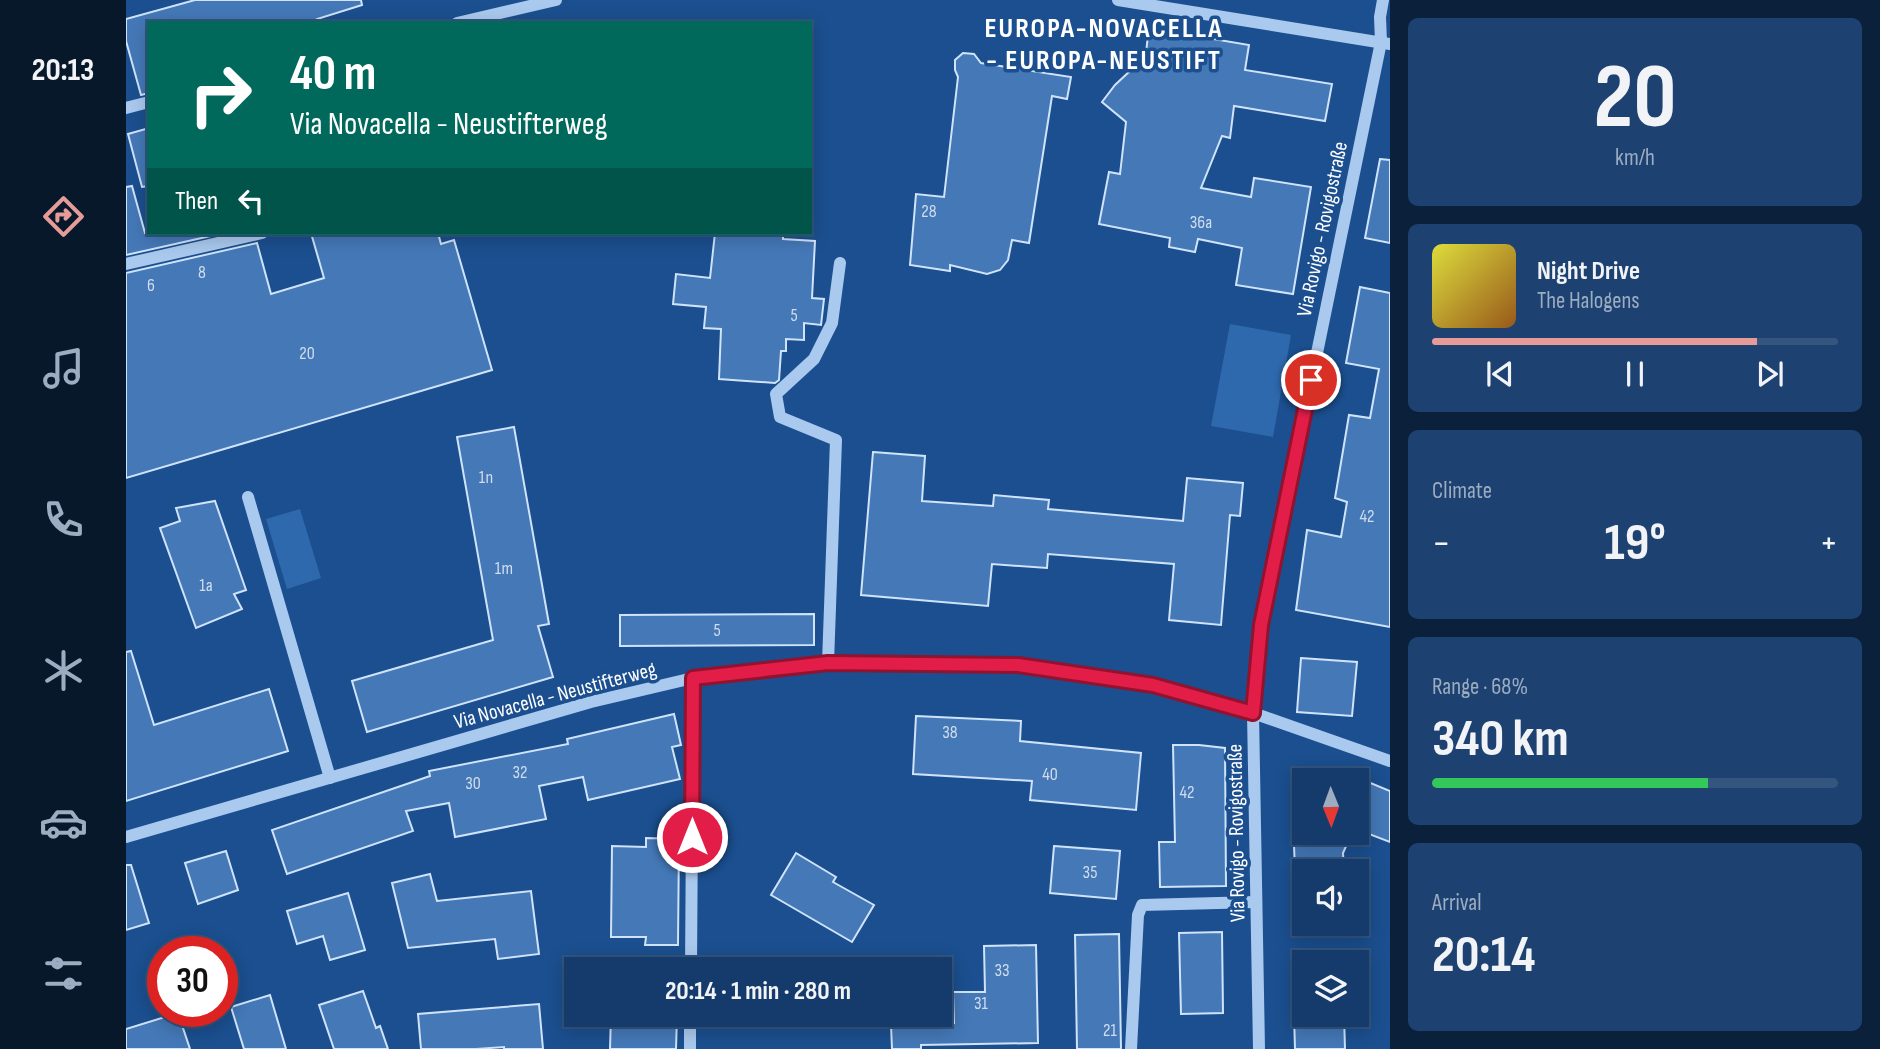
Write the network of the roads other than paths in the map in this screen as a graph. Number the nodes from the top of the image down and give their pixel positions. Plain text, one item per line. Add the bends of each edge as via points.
1 (556, 0) edge
2 (1383, 0) edge
3 (1126, 1) edge
4 (505, 17) edge
5 (473, 21) edge
6 (1385, 43) edge
7 (147, 103) edge
8 (126, 108) edge
9 (253, 235) edge
10 (840, 263) dead end
11 (126, 264) edge
12 (248, 497) dead end
13 (828, 663) junction
14 (693, 678) junction
15 (1253, 713) junction
16 (1390, 761) edge
17 (330, 778) junction
18 (126, 837) edge
19 (1256, 902) junction
20 (691, 957) edge
21 (690, 1027) edge
22 (690, 1049) edge
23 (1131, 1049) edge
24 (1259, 1049) edge

1 - 4 street
2 - 6 street, Via Rovigo - Rovigostraße via 1380,17
3 - 6 street
4 - 5 street
6 - 15 street, Via Rovigo - Rovigostraße via 1261,625
7 - 8 street
9 - 11 street
10 - 13 street via 832,323 814,359 776,394 780,417 836,440
12 - 17 street
13 - 14 street, Via Novacella - Neustifterweg
13 - 15 street, Via Novacella - Neustifterweg via 1018,665 1153,685
14 - 17 street, Via Novacella - Neustifterweg via 591,702
14 - 20 street
15 - 16 street, Via Novacella - Neustifterweg
15 - 19 street, Via Rovigo - Rovigostraße
17 - 18 street, Via Novacella - Neustifterweg
19 - 23 street via 1142,905
19 - 24 street, Via Rovigo - Rovigostraße
21 - 22 street

